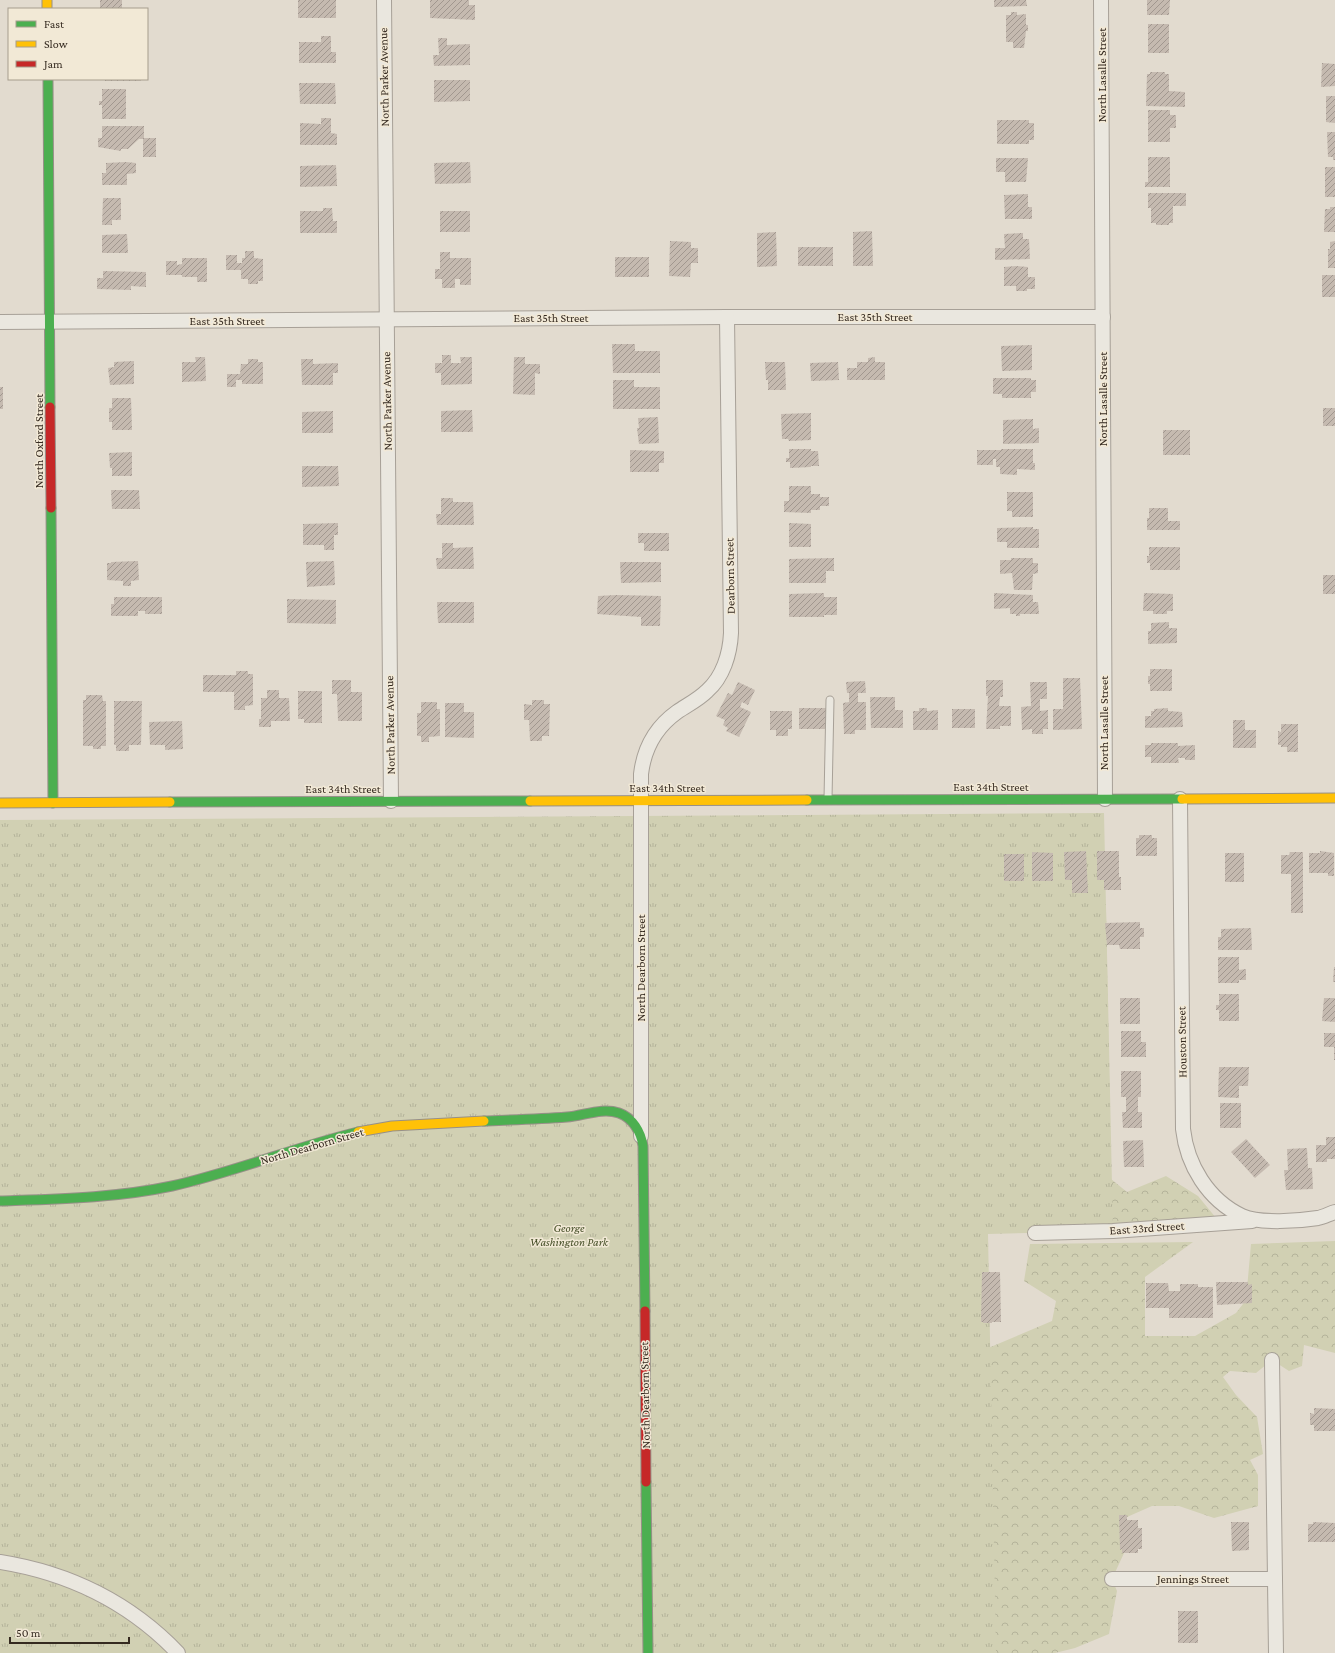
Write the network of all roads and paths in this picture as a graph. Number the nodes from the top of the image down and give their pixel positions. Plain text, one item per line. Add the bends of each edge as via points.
1 (384, 0) edge
2 (1102, 0) edge
3 (48, 80) edge
4 (727, 317) junction
5 (1103, 317) junction
6 (387, 319) junction
7 (0, 322) edge
8 (50, 322) junction
9 (830, 700) dead end
10 (1105, 798) junction
11 (1180, 798) junction
12 (1335, 798) edge
13 (828, 799) junction
14 (641, 800) junction
15 (391, 801) junction
16 (0, 803) edge
17 (52, 803) junction
18 (641, 1136) junction
19 (0, 1200) edge
20 (1335, 1212) edge
21 (1259, 1220) junction
22 (1034, 1233) dead end
23 (1272, 1360) dead end
24 (0, 1562) edge
25 (1112, 1579) dead end
26 (1274, 1579) junction
27 (178, 1653) edge
28 (648, 1653) edge
29 (1276, 1653) edge

1 - 6 street, North Parker Avenue
2 - 5 street, North Lasalle Street
3 - 8 street, North Oxford Street
4 - 5 street, East 35th Street
4 - 6 street, East 35th Street
4 - 14 street, Dearborn Street via 731,633 729,650 725,664 713,685 702,696 677,712 652,740 642,767
5 - 10 street, North Lasalle Street
6 - 8 street, East 35th Street
6 - 15 street, North Parker Avenue
7 - 8 street, East 35th Street
8 - 17 street, North Oxford Street
9 - 13 lane
10 - 11 street, East 34th Street
10 - 13 street, East 34th Street
11 - 12 street, East 34th Street
11 - 21 street, Houston Street via 1185,1141 1194,1168 1216,1198 1242,1216
13 - 14 street, East 34th Street
14 - 15 street, East 34th Street
14 - 18 street, North Dearborn Street
15 - 17 street, East 34th Street
16 - 17 street, East 34th Street
18 - 19 street, North Dearborn Street via 627,1117 612,1112 569,1117 375,1128 338,1136 172,1186 77,1198
18 - 28 street, North Dearborn Street
20 - 21 street, Houston Street via 1319,1218
21 - 22 street, East 33rd Street via 1113,1231
23 - 26 street
24 - 27 street via 44,1572 91,1589 130,1612
25 - 26 street, Jennings Street
26 - 29 street

